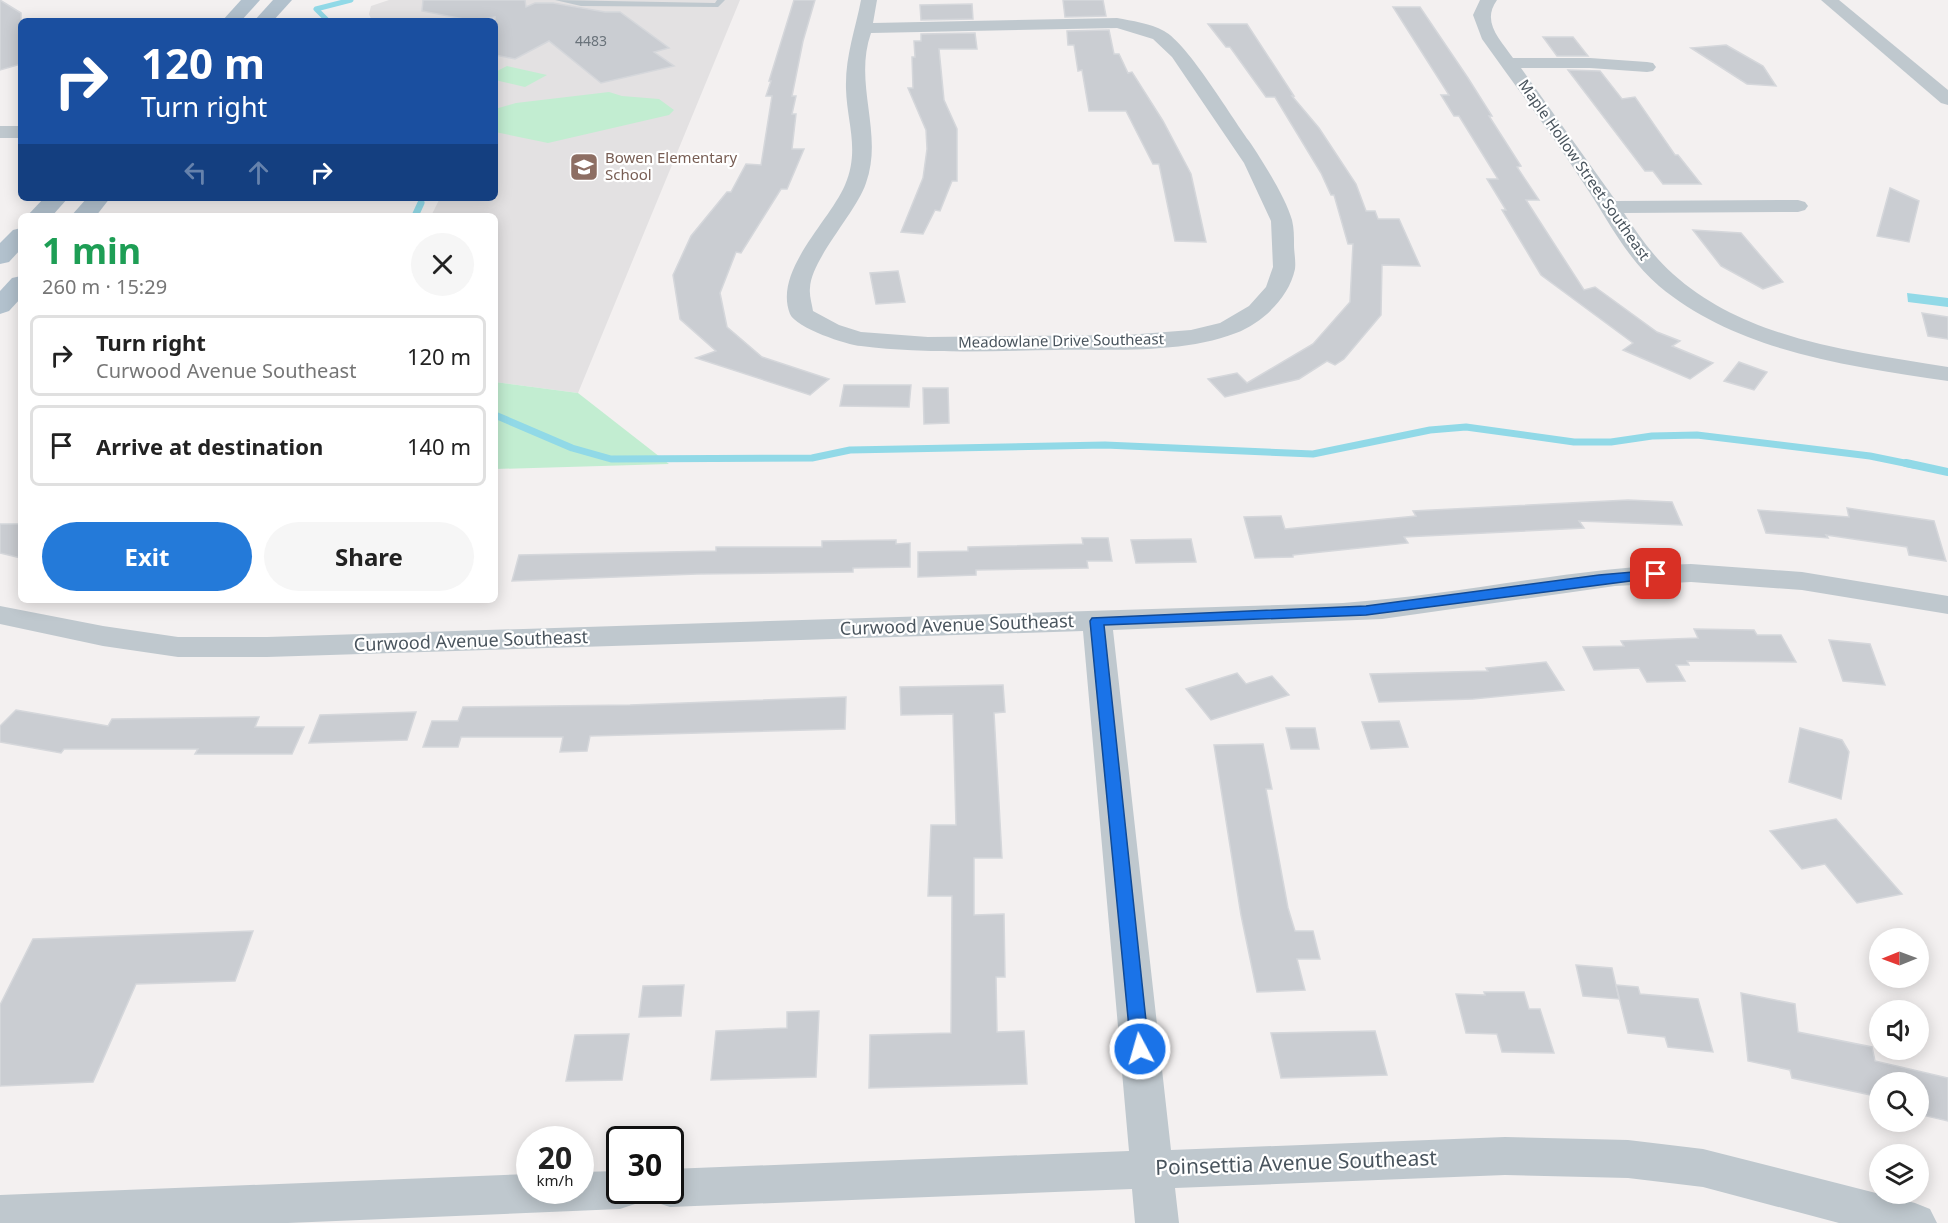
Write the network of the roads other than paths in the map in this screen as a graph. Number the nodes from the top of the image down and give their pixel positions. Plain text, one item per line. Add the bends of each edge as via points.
1 (251, 0) edge
2 (283, 0) edge
3 (559, 0) edge
4 (721, 0) edge
5 (869, 0) edge
6 (1489, 0) edge
7 (1829, 0) edge
8 (234, 18) edge
9 (266, 18) edge
10 (864, 28) junction
11 (1508, 63) junction
12 (1647, 67) dead end
13 (1948, 99) edge
14 (0, 132) edge
15 (18, 132) edge
16 (54, 201) edge
17 (96, 201) edge
18 (1798, 206) dead end
19 (1609, 207) junction
20 (42, 213) edge
21 (86, 213) edge
22 (18, 286) edge
23 (0, 306) edge
24 (1948, 374) edge
25 (1948, 605) edge
26 (0, 615) edge
27 (1097, 621) junction
28 (1152, 1168) junction
29 (684, 1187) edge
30 (606, 1191) edge
31 (0, 1215) edge
32 (1157, 1223) edge
33 (1915, 1223) edge

1 - 8 main road
2 - 9 main road
3 - 4 lane via 581,4 718,5
5 - 10 street, Meadowlane Drive Southeast
6 - 11 street, Maple Hollow Street Southeast via 1482,7 1481,20
7 - 13 street
10 - 10 street, Meadowlane Drive Southeast via 857,46 855,90 863,138 862,160 856,184 842,211 807,262 798,287 802,314 858,339 928,344 1127,342 1191,337 1228,328 1257,312 1277,289 1284,267 1282,221 1254,164 1178,53 1159,34 1117,23
11 - 12 street
11 - 19 street, Maple Hollow Street Southeast
14 - 15 street
16 - 20 main road
17 - 21 main road
18 - 19 street
19 - 24 street, Maple Hollow Street Southeast via 1653,267 1678,289 1723,316 1775,338 1838,355
22 - 23 main road
25 - 27 street, Curwood Avenue Southeast via 1810,582 1656,574 1366,611
26 - 27 street, Curwood Avenue Southeast via 178,647
27 - 28 street
28 - 29 street, Poinsettia Avenue Southeast
28 - 32 street
28 - 33 street, Poinsettia Avenue Southeast via 1505,1156 1628,1159 1703,1168
30 - 31 street

